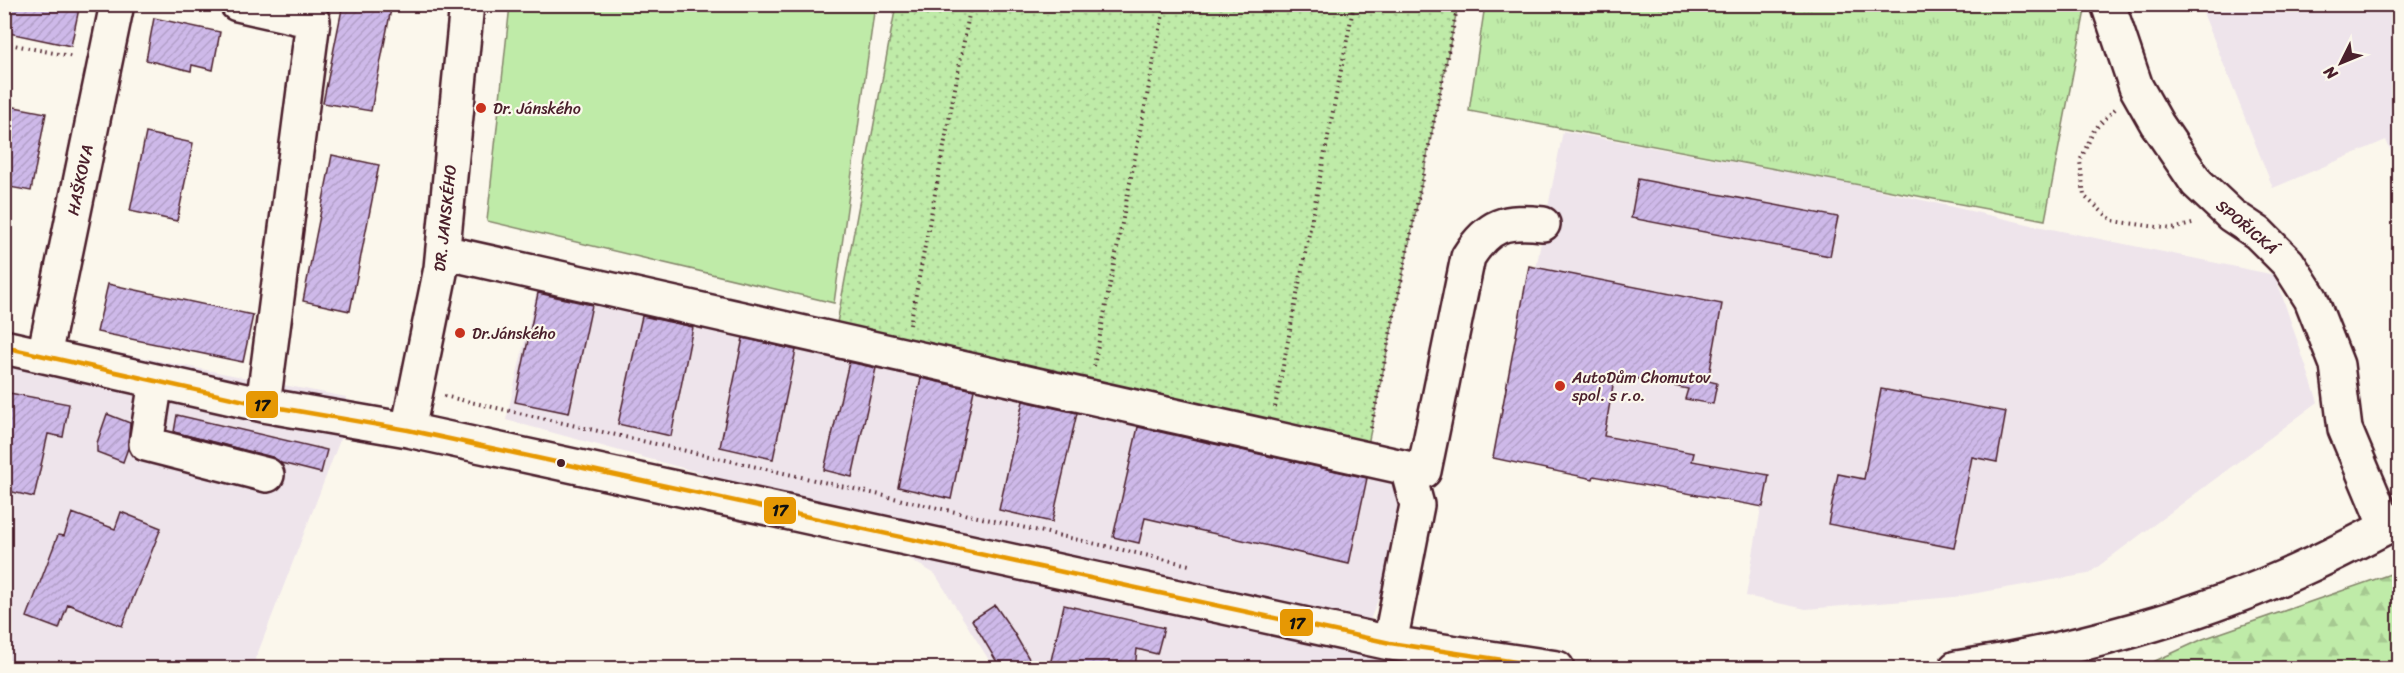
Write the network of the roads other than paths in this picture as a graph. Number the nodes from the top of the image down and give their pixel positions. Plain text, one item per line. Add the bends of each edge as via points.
1 (117, 4) edge
2 (237, 4) edge
3 (467, 4) edge
4 (2108, 4) edge
5 (1543, 224) dead end
6 (442, 252) junction
7 (4, 347) edge
8 (44, 356) junction
9 (156, 381) junction
10 (263, 405) junction
11 (408, 430) junction
12 (1407, 468) junction
13 (267, 475) dead end
14 (2393, 524) edge
15 (1390, 643) junction
16 (1557, 669) edge
17 (1956, 669) edge

1 - 8 street, HAŠKOVA
2 - 10 street via 313,21
3 - 6 street, DR. JANSKÉHO
4 - 14 street, SPOŘICKÁ via 2136,87 2197,183 2288,263 2311,299 2337,365 2345,429
5 - 12 street via 1516,221 1497,227 1480,238 1468,257 1424,471
6 - 11 street, DR. JANSKÉHO
6 - 12 street
7 - 8 street
8 - 9 street
9 - 10 street
9 - 13 street via 146,444
10 - 11 street
11 - 15 street
12 - 15 street via 1417,505
14 - 17 street, SPOŘICKÁ via 2305,568 2161,621 2019,658
15 - 16 street

